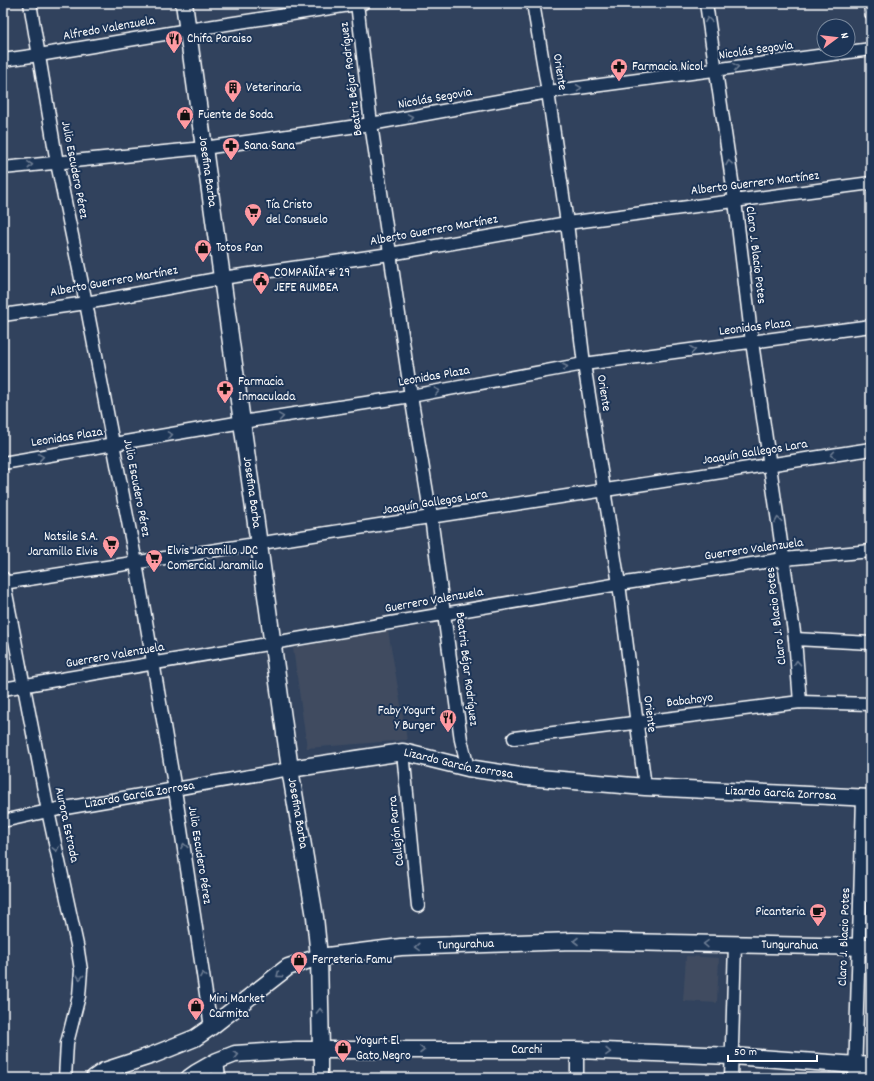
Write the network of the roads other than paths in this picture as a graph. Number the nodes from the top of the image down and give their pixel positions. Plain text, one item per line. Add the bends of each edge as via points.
1 (30, 3) edge
2 (184, 3) edge
3 (359, 3) edge
4 (533, 3) edge
5 (706, 3) edge
6 (870, 3) edge
7 (871, 13) edge
8 (188, 30) junction
9 (871, 49) edge
10 (39, 55) junction
11 (3, 60) edge
12 (715, 70) junction
13 (548, 92) junction
14 (371, 124) junction
15 (204, 148) junction
16 (57, 163) junction
17 (3, 168) edge
18 (871, 183) edge
19 (734, 201) junction
20 (566, 223) junction
21 (390, 254) junction
22 (222, 278) junction
23 (86, 303) junction
24 (3, 315) edge
25 (871, 326) edge
26 (752, 342) junction
27 (584, 364) junction
28 (411, 396) junction
29 (242, 422) junction
30 (113, 445) junction
31 (871, 449) edge
32 (3, 463) edge
33 (770, 465) junction
34 (605, 491) junction
35 (431, 517) junction
36 (259, 544) junction
37 (871, 551) edge
38 (784, 559) junction
39 (136, 563) junction
40 (3, 582) edge
41 (619, 584) junction
42 (445, 614) junction
43 (795, 638) junction
44 (273, 642) junction
45 (871, 643) edge
46 (153, 664) junction
47 (24, 686) junction
48 (3, 689) edge
49 (800, 702) junction
50 (871, 704) edge
51 (636, 722) junction
52 (514, 738) dead end
53 (403, 752) junction
54 (468, 768) junction
55 (290, 769) junction
56 (645, 787) junction
57 (175, 790) junction
58 (867, 798) edge
59 (48, 811) junction
60 (3, 821) edge
61 (418, 906) dead end
62 (736, 944) junction
63 (865, 947) edge
64 (319, 957) junction
65 (211, 1027) junction
66 (321, 1050) junction
67 (577, 1050) junction
68 (732, 1056) junction
69 (217, 1061) junction
70 (871, 1066) edge
71 (855, 1072) edge
72 (65, 1078) edge
73 (94, 1078) edge
74 (189, 1078) edge
75 (219, 1078) edge
76 (322, 1078) edge
77 (577, 1078) edge
78 (731, 1078) edge

1 - 10 street, Julio Escudero Pérez
2 - 8 street, Josefina Barba
3 - 8 street, Alfredo Valenzuela
3 - 14 street, Beatriz Béjar Rodríguez
4 - 13 street, Oriente
12 -> 5 street, Claro J. Blacio Potes
6 - 7 street
8 - 10 street, Alfredo Valenzuela
8 - 15 street, Josefina Barba
12 -> 9 street, Nicolás Segovia
10 - 11 street, Alfredo Valenzuela
10 - 16 street, Julio Escudero Pérez
13 -> 12 street, Nicolás Segovia
19 -> 12 street, Claro J. Blacio Potes
14 -> 13 street, Nicolás Segovia
13 - 20 street, Oriente
14 - 15 street, Nicolás Segovia
14 - 21 street, Beatriz Béjar Rodríguez
15 - 16 street, Nicolás Segovia
15 - 22 street, Josefina Barba
17 -> 16 street, Nicolás Segovia
16 - 23 street, Julio Escudero Pérez
18 - 19 street, Alberto Guerrero Martínez
19 - 20 street, Alberto Guerrero Martínez
19 - 26 street, Claro J. Blacio Potes
20 - 21 street, Alberto Guerrero Martínez
20 - 27 street, Oriente
21 - 22 street, Alberto Guerrero Martínez
21 - 28 street, Beatriz Béjar Rodríguez
22 - 23 street, Alberto Guerrero Martínez
22 - 29 street, Josefina Barba
23 - 24 street, Alberto Guerrero Martínez
23 - 30 street, Julio Escudero Pérez
25 - 26 street, Leonidas Plaza
27 -> 26 street, Leonidas Plaza
26 - 33 street, Claro J. Blacio Potes
28 -> 27 street, Leonidas Plaza
27 - 34 street, Oriente
29 -> 28 street, Leonidas Plaza
28 - 35 street, Beatriz Béjar Rodríguez
30 -> 29 street, Leonidas Plaza
29 - 36 street, Josefina Barba
32 -> 30 street, Leonidas Plaza
30 - 39 street, Julio Escudero Pérez
31 -> 33 street, Joaquín Gallegos Lara
33 - 34 street, Joaquín Gallegos Lara
38 -> 33 street, Claro J. Blacio Potes
34 - 35 street, Joaquín Gallegos Lara
34 - 41 street, Oriente
35 - 36 street, Joaquín Gallegos Lara
35 - 42 street, Beatriz Béjar Rodríguez
36 - 39 street, Joaquín Gallegos Lara
36 - 44 street, Josefina Barba
37 - 38 street, Guerrero Valenzuela
38 - 41 street, Guerrero Valenzuela
38 - 43 street, Claro J. Blacio Potes
39 - 40 street, Joaquín Gallegos Lara
39 - 46 street, Julio Escudero Pérez
40 - 47 street, Aurora Estrada
41 - 42 street, Guerrero Valenzuela
41 - 51 street, Oriente
42 - 44 street, Guerrero Valenzuela
42 - 54 street, Beatriz Béjar Rodríguez via 461,740
43 - 45 street
49 -> 43 street, Claro J. Blacio Potes
44 - 46 street, Guerrero Valenzuela
44 - 55 street, Josefina Barba
46 - 47 street, Guerrero Valenzuela
46 - 57 street, Julio Escudero Pérez
47 - 48 street, Guerrero Valenzuela
47 - 59 street, Aurora Estrada
49 - 50 street, Babahoyo
49 - 51 street, Babahoyo
51 - 52 street, Babahoyo
51 - 56 street, Oriente
53 - 54 street, Lizardo García Zorrosa
53 - 55 street, Lizardo García Zorrosa
53 - 61 street, Callejón Parra
54 - 56 street, Lizardo García Zorrosa via 527,777
55 - 57 street, Lizardo García Zorrosa
55 - 64 street, Josefina Barba via 316,917
56 - 58 street, Lizardo García Zorrosa
57 - 59 street, Lizardo García Zorrosa
65 -> 57 street, Julio Escudero Pérez
58 - 63 street, Claro J. Blacio Potes
59 - 60 street, Lizardo García Zorrosa
59 -> 72 street, Aurora Estrada via 78,945 81,970 79,996 67,1043
62 - 63 street, Tungurahua
62 -> 64 street, Tungurahua via 564,941 401,947
62 - 68 street
63 - 71 street, Claro J. Blacio Potes
64 -> 65 street, Tungurahua via 288,967
66 -> 64 street, Josefina Barba
65 - 73 street, Tungurahua via 189,1041 104,1071
66 -> 67 street, Carchi
69 -> 66 street, Carchi via 235,1054
66 - 76 street, Josefina Barba
67 -> 68 street, Carchi
67 - 77 street
68 - 71 street, Carchi
68 - 78 street
69 - 74 street, Carchi
69 - 75 street
70 - 71 street, Carchi

